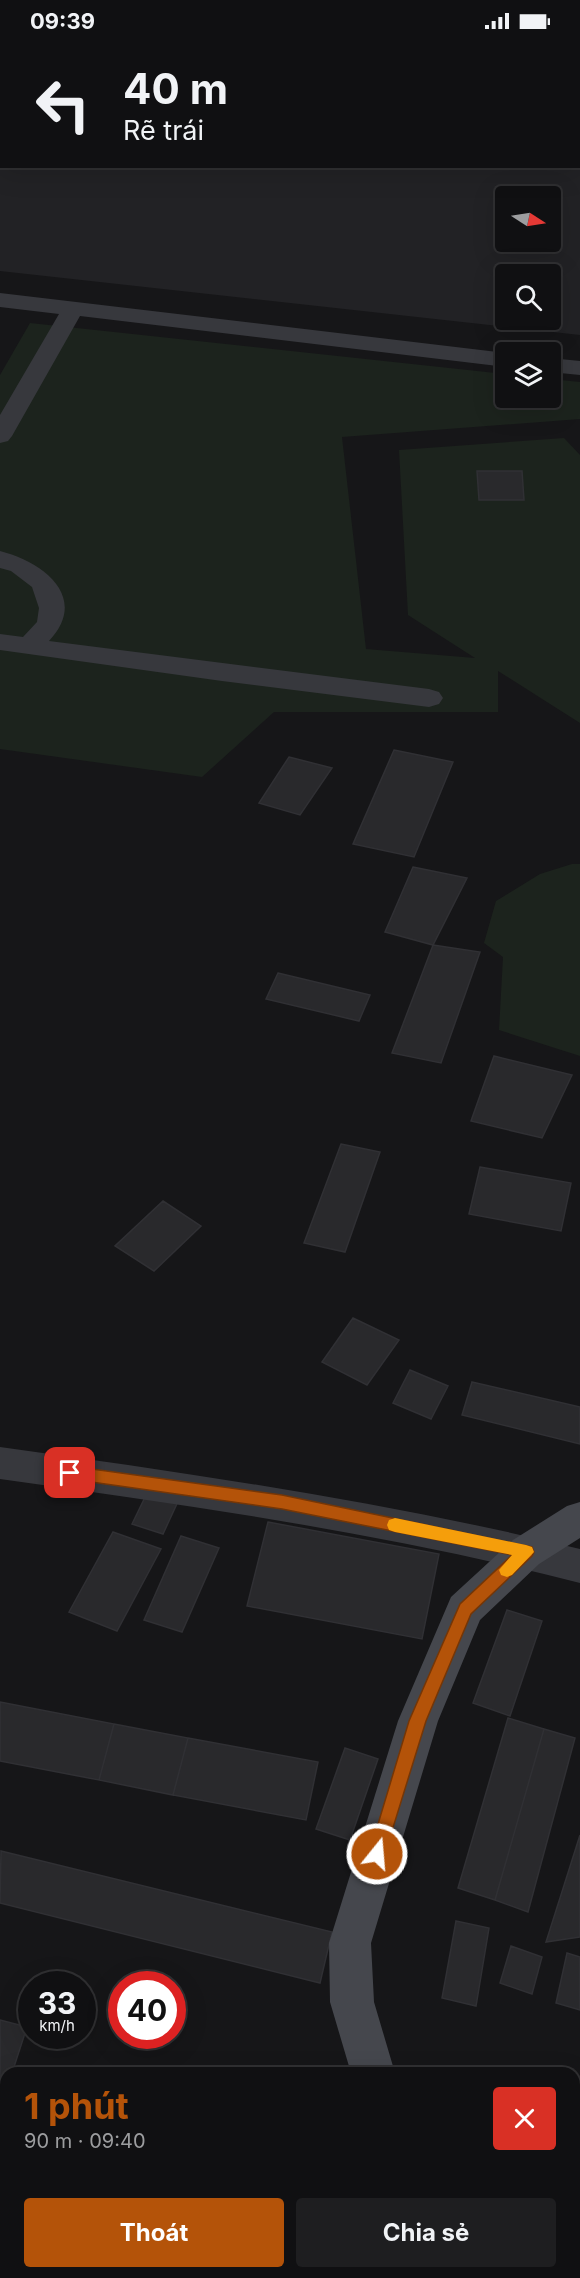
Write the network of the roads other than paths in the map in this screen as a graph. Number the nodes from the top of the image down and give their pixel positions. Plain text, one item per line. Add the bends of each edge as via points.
1 (0, 300) edge
2 (73, 308) junction
3 (495, 359) edge
4 (561, 366) edge
5 (580, 368) edge
6 (0, 436) edge
7 (0, 559) edge
8 (0, 642) edge
9 (29, 646) junction
10 (429, 698) dead end
11 (0, 1463) edge
12 (580, 1518) edge
13 (526, 1552) junction
14 (580, 1566) edge
15 (371, 2067) edge

1 - 2 street
2 - 3 street
2 - 6 street
4 - 5 street
7 - 9 street via 20,566 44,583 52,608 50,624
8 - 9 street
9 - 10 street
11 - 13 street via 282,1502
12 - 13 street
13 - 14 street
13 - 15 street via 465,1609 418,1721 350,1943 352,2002

